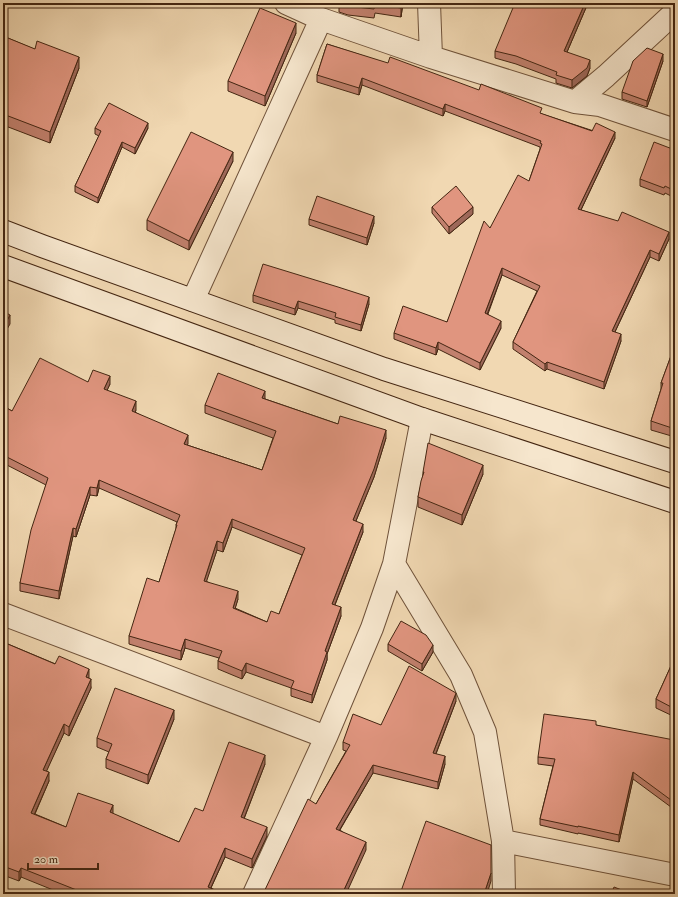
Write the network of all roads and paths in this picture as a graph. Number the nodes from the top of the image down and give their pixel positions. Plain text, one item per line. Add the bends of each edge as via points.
1 (286, 3) edge
2 (429, 3) edge
3 (675, 12) edge
4 (321, 19) junction
5 (431, 57) junction
6 (606, 76) junction
7 (575, 102) junction
8 (600, 105) junction
9 (675, 130) edge
10 (3, 231) edge
11 (3, 266) edge
12 (193, 300) junction
13 (384, 369) junction
14 (380, 404) junction
15 (422, 419) junction
16 (675, 462) edge
17 (675, 502) edge
18 (394, 564) junction
19 (3, 614) edge
20 (326, 737) junction
21 (503, 841) junction
22 (675, 875) edge
23 (254, 894) edge
24 (504, 894) edge

1 - 4 street
2 - 5 street
3 - 6 street
4 - 5 street
4 - 12 street
5 - 7 street
6 - 7 street
6 - 8 street
7 - 8 street
8 - 9 street
10 - 12 street
11 - 14 street
12 - 13 street
13 - 14 street
13 - 16 street
14 - 15 street
15 - 17 street
15 - 18 street
18 - 20 street via 372,628
18 - 21 street via 461,676 485,732
19 - 20 street
20 - 23 street
21 - 22 street
21 - 24 street

